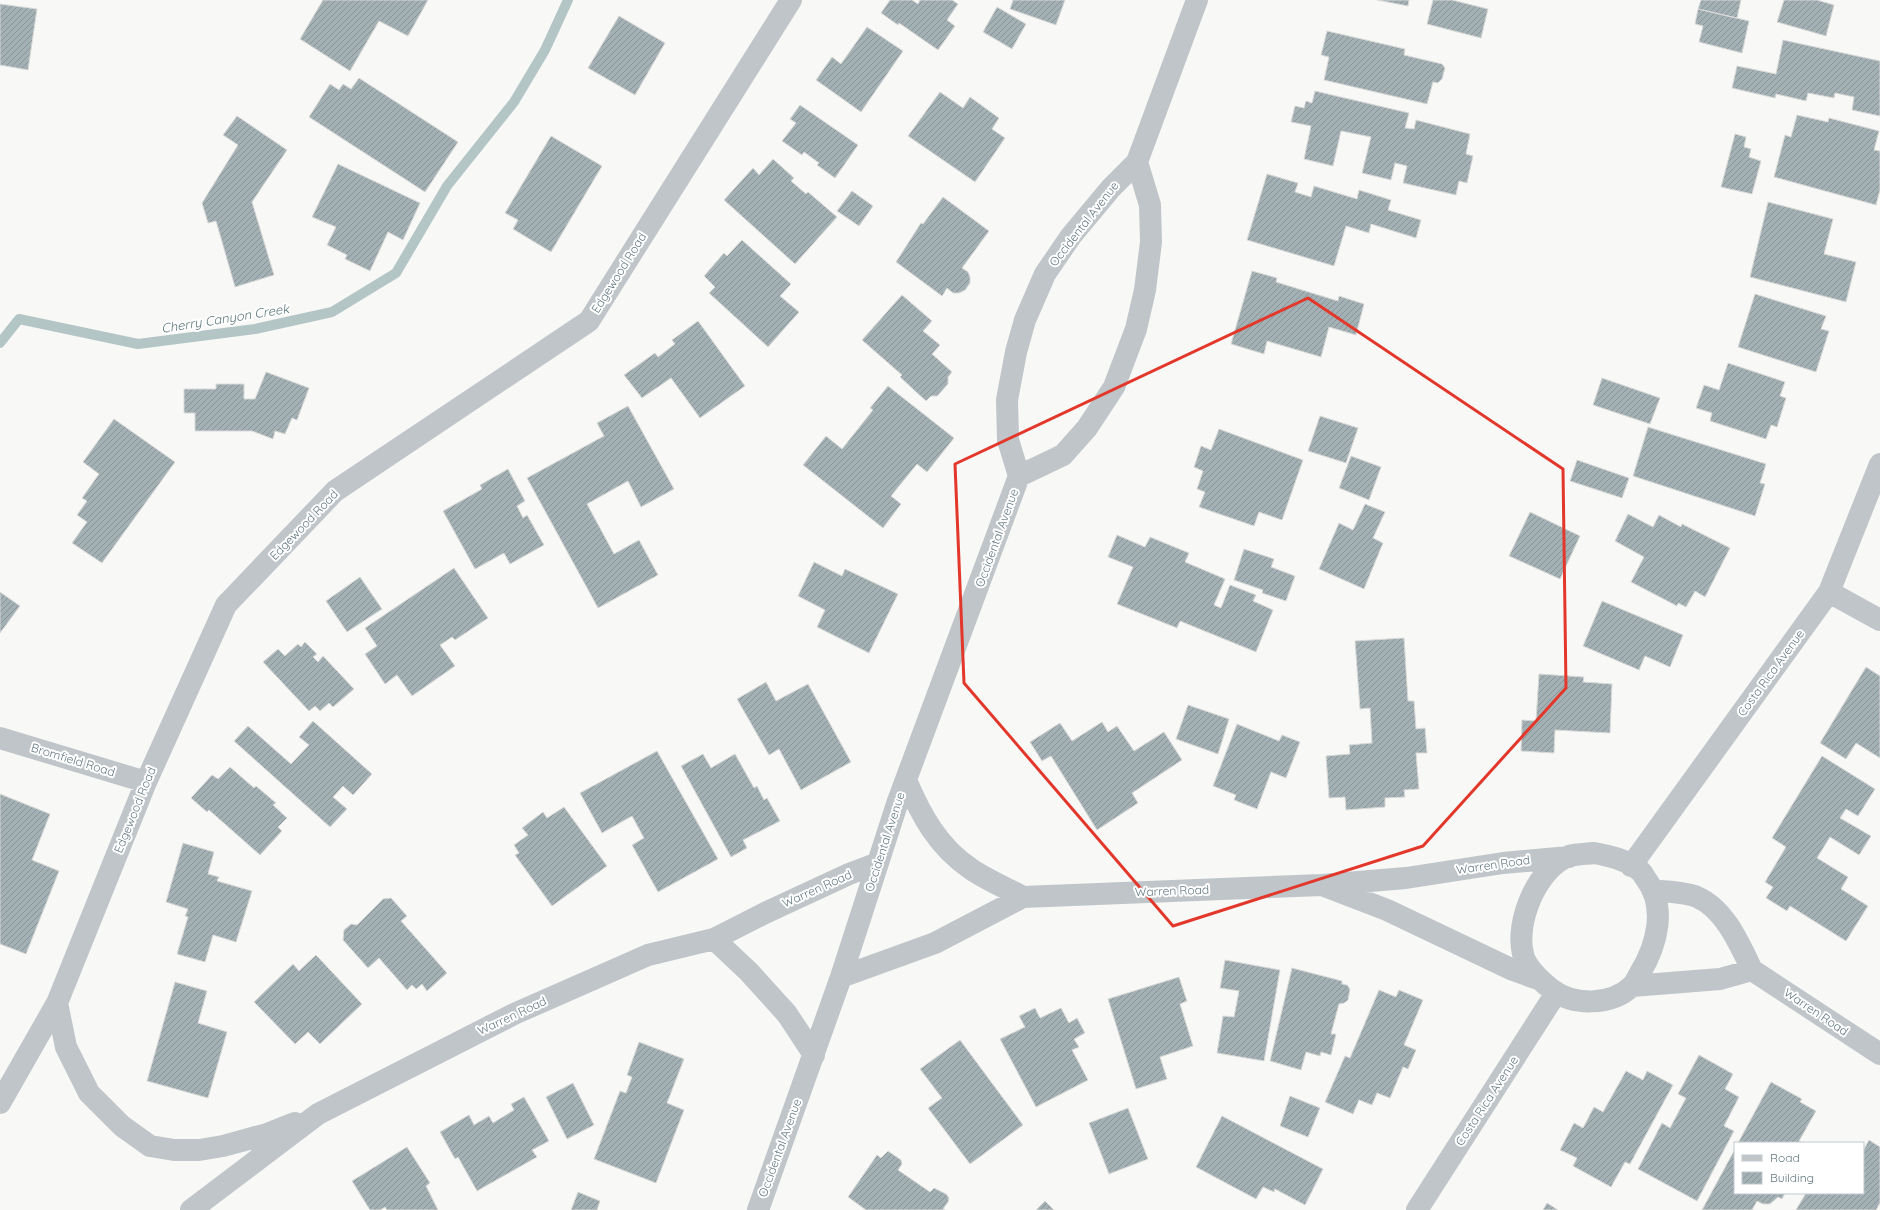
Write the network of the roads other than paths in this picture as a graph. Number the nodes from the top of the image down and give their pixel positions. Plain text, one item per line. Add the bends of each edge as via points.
1 (791, 0) edge
2 (1197, 0) edge
3 (1137, 162) junction
4 (1880, 464) edge
5 (1019, 476) junction
6 (1829, 592) junction
7 (1880, 620) edge
8 (0, 738) edge
9 (906, 780) junction
10 (146, 782) junction
11 (1569, 857) junction
12 (878, 863) junction
13 (1631, 866) junction
14 (1322, 884) junction
15 (1654, 890) junction
16 (1023, 897) junction
17 (714, 939) junction
18 (1752, 970) junction
19 (841, 977) junction
20 (1538, 979) junction
21 (1632, 986) junction
22 (1556, 993) junction
23 (57, 1003) junction
24 (1880, 1054) edge
25 (814, 1055) junction
26 (0, 1103) edge
27 (318, 1114) junction
28 (191, 1210) edge
29 (758, 1210) edge
30 (1417, 1210) edge

1 - 10 street, Edgewood Road via 589,320 335,491 226,606
2 - 3 street, Occidental Avenue
3 - 5 street, Occidental Avenue via 1111,188 1071,236 1045,274 1025,320 1007,400 1008,440
3 - 5 street, Occidental Avenue via 1150,205 1151,242 1145,290 1136,329 1114,387 1087,428 1062,455
4 - 6 street, Costa Rica Avenue
5 - 9 street, Occidental Avenue
6 - 7 street
6 - 13 street, Costa Rica Avenue
8 - 10 street, Bromfield Road
9 - 12 street, Occidental Avenue
9 - 16 street via 919,811 946,848 971,869
10 - 23 street, Edgewood Road
11 - 13 street, Warren Road via 1594,853 1618,858
11 - 14 street, Warren Road via 1503,863 1406,878
11 - 20 street, Warren Road via 1551,869 1538,884 1527,905 1520,943 1524,956
12 - 17 street, Warren Road via 849,874
12 - 19 street, Occidental Avenue
13 - 15 street, Warren Road via 1639,870
14 - 16 street, Warren Road
14 - 20 street, Warren Road via 1387,910 1513,970
15 - 18 street via 1697,897 1718,912 1731,928
15 - 21 street, Warren Road via 1658,922 1654,944
16 - 19 street, Warren Road via 935,943
17 - 25 street via 749,972 787,1014
17 - 27 street, Warren Road via 648,955 521,1010
18 - 21 street, Warren Road via 1720,979
18 - 24 street, Warren Road
19 - 25 street, Occidental Avenue
20 - 22 street, Warren Road
21 - 22 street, Warren Road via 1618,995 1597,1002 1576,1000
22 - 30 street, Costa Rica Avenue
23 - 26 street, Edgewood Road
23 - 27 street, Warren Road via 66,1047 90,1093 122,1126 150,1146 174,1150 199,1150 223,1146 267,1134
25 - 29 street, Occidental Avenue
27 - 28 street, Warren Road

